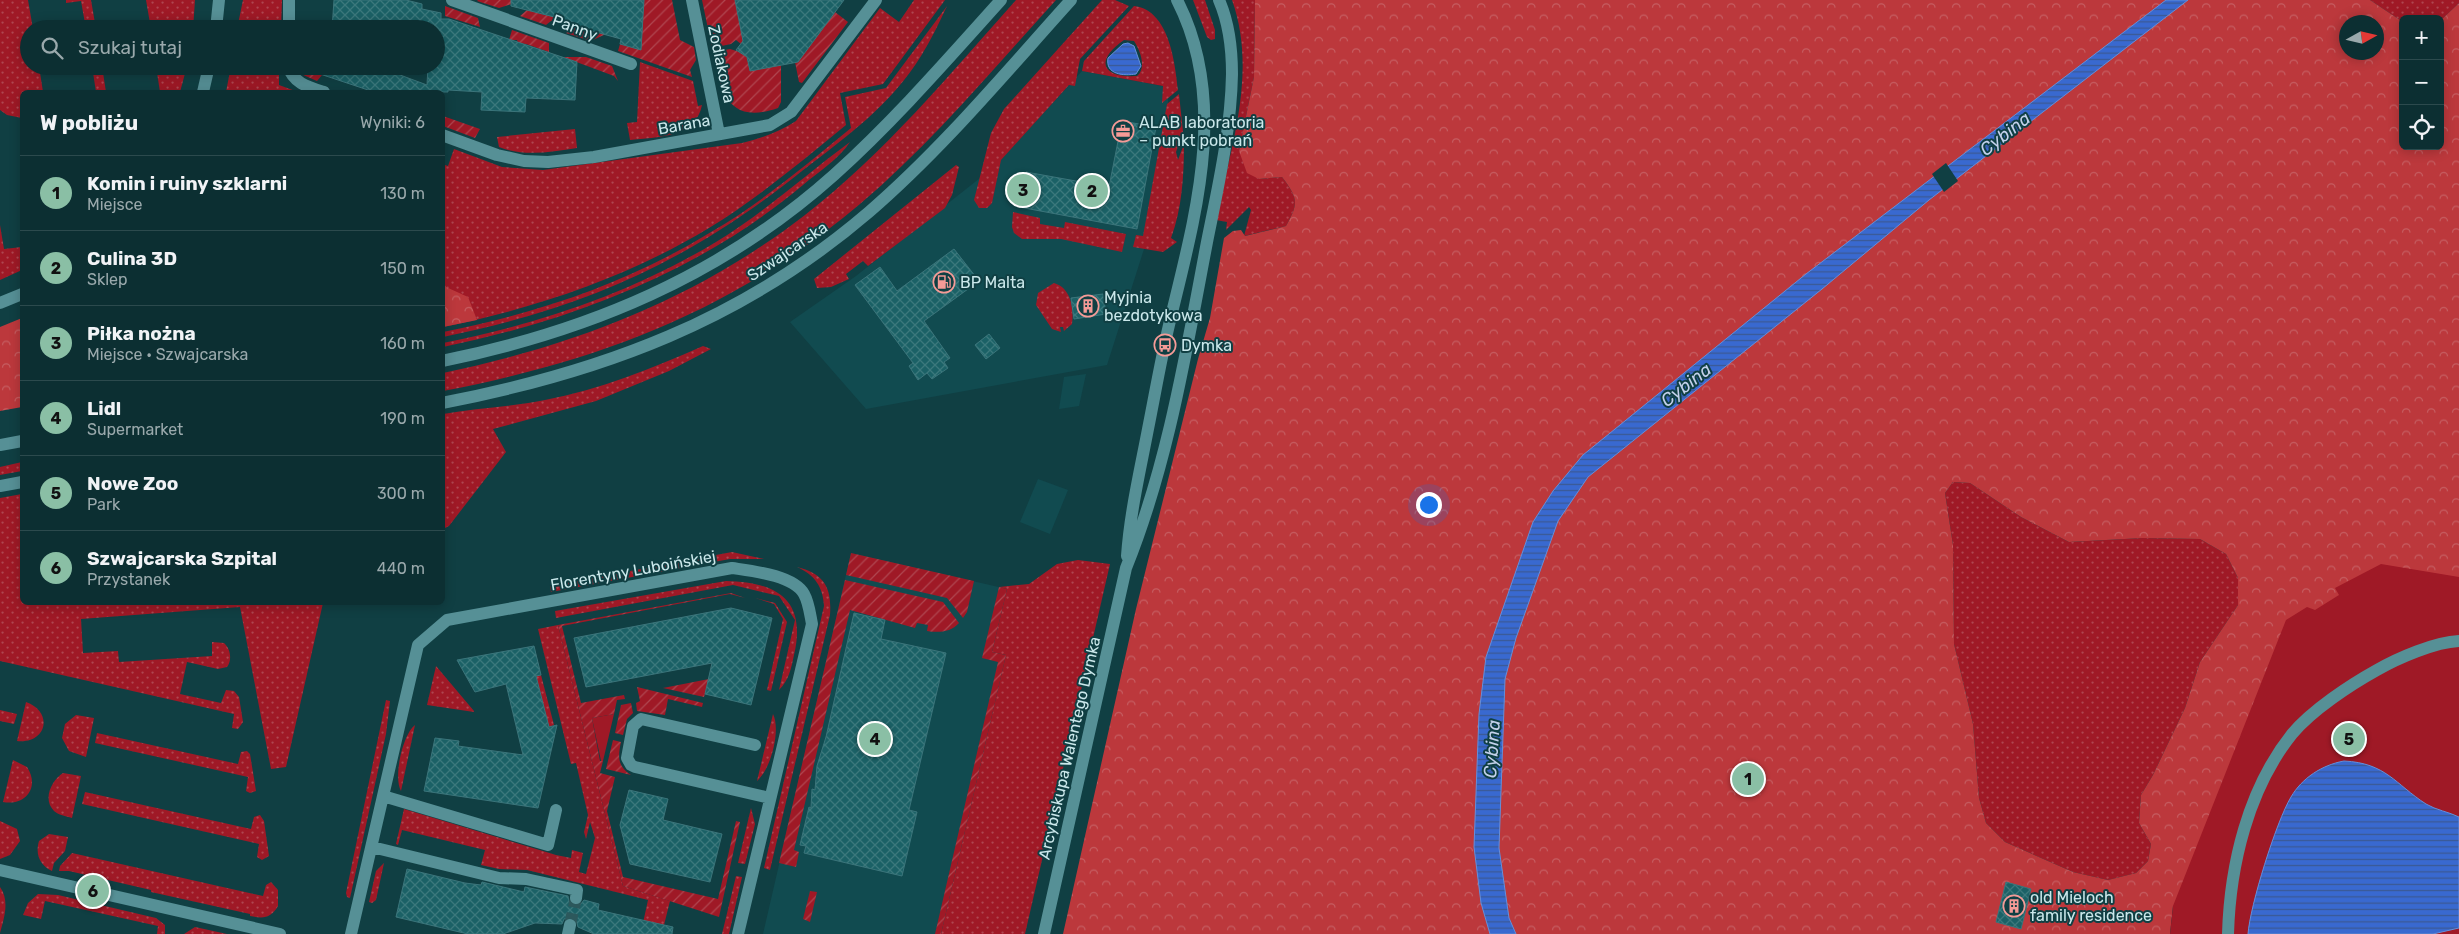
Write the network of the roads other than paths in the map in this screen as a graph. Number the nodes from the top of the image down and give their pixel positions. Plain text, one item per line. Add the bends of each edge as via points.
1 (219, 0) edge
2 (289, 0) edge
3 (452, 0) edge
4 (692, 0) edge
5 (876, 0) edge
6 (1001, 0) edge
7 (1071, 0) edge
8 (1177, 0) edge
9 (1219, 0) edge
10 (217, 20) edge
11 (288, 20) edge
12 (631, 64) dead end
13 (207, 75) edge
14 (294, 75) edge
15 (203, 90) edge
16 (318, 90) edge
17 (719, 134) junction
18 (445, 136) edge
19 (20, 295) edge
20 (0, 303) edge
21 (445, 360) edge
22 (445, 402) edge
23 (20, 441) edge
24 (0, 445) edge
25 (20, 482) edge
26 (0, 486) edge
27 (1126, 568) junction
28 (2459, 641) edge
29 (755, 745) dead end
30 (383, 796) junction
31 (770, 798) junction
32 (556, 810) dead end
33 (372, 847) junction
34 (0, 870) edge
35 (576, 898) dead end
36 (280, 934) edge
37 (352, 934) edge
38 (738, 934) edge
39 (1044, 934) edge
40 (2228, 934) edge

1 - 10 street
2 - 11 street
3 - 12 street, Panny
4 - 17 street, Zodiakowa
5 - 17 street, Barana via 791,112 770,125
6 - 21 street, Szwajcarska via 913,98 852,159 798,206 726,255 676,284 606,315 554,334
7 - 22 street, Szwajcarska via 902,182 869,212 788,273 708,319 650,346 529,385
8 - 27 street, Arcybiskupa Walentego Dymka via 1192,35 1201,80 1202,168 1193,228 1168,327 1133,508
9 - 27 street, Arcybiskupa Walentego Dymka via 1228,26 1231,52 1228,122 1200,281 1167,438 1142,528
13 - 15 street
14 - 16 street via 301,84
17 - 18 street, Barana via 548,162 497,155
19 - 20 street
23 - 24 street
25 - 26 street
27 - 39 street, Arcybiskupa Walentego Dymka
28 - 40 street via 2392,662 2352,684 2293,733 2268,770 2240,842 2229,896
29 - 31 street via 642,719 633,726 627,758 635,767
30 - 31 street, Florentyny Luboińskiej via 418,645 447,620 732,568 759,571 794,583 804,593 812,624
30 - 32 street via 548,845
30 - 33 street, Florentyny Luboińskiej
31 - 38 street, Florentyny Luboińskiej
33 - 35 street via 499,878 526,879 578,890
33 - 37 street, Florentyny Luboińskiej
34 - 36 street

